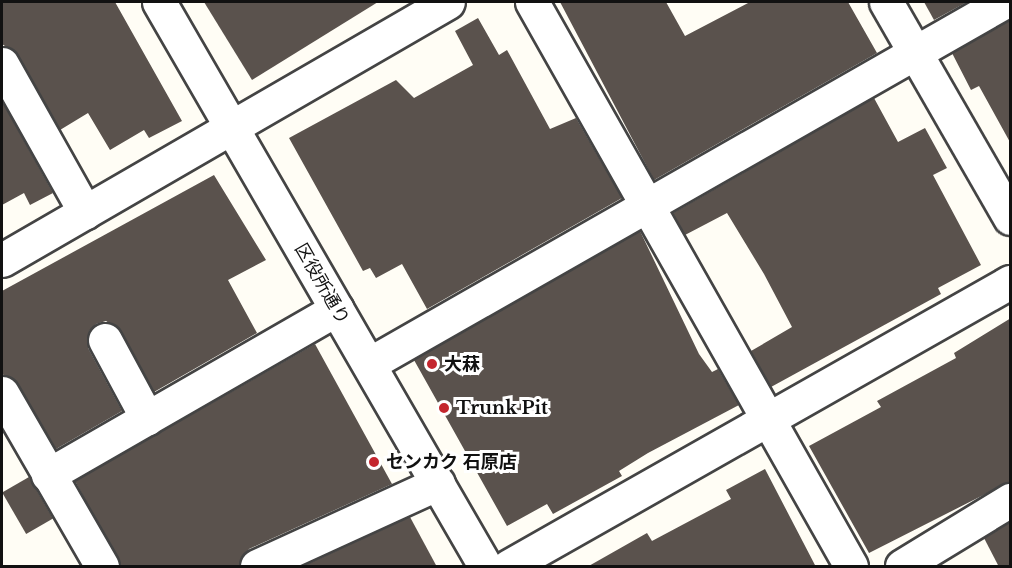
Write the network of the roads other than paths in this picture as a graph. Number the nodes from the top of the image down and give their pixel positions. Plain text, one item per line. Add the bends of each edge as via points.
1 (159, 2) edge
2 (448, 2) edge
3 (532, 2) edge
4 (886, 2) edge
5 (1004, 2) edge
6 (917, 54) junction
7 (2, 64) edge
8 (231, 127) junction
9 (649, 209) junction
10 (85, 212) junction
11 (1011, 218) edge
12 (2, 260) edge
13 (1011, 282) edge
14 (337, 309) junction
15 (105, 340) dead end
16 (369, 364) junction
17 (2, 393) edge
18 (147, 418) junction
19 (772, 422) junction
20 (48, 475) junction
21 (438, 483) junction
22 (1011, 500) edge
23 (102, 567) edge
24 (257, 567) edge
25 (485, 567) edge
26 (509, 567) edge
27 (851, 567) edge
28 (902, 567) edge

1 - 8 street, 区役所通り
2 - 8 street
3 - 9 street
4 - 6 street
5 - 6 street
6 - 9 street
6 - 11 street
7 - 10 street
8 - 10 street
8 - 14 street, 区役所通り
9 - 16 street
9 - 19 street
10 - 12 street
13 - 19 street
14 - 16 street, 区役所通り
14 - 18 street
15 - 18 street
16 - 21 street, 区役所通り
17 - 20 street
18 - 20 street
19 - 26 street
19 - 27 street
20 - 23 street
21 - 24 street
21 - 25 street, 区役所通り
22 - 28 street

